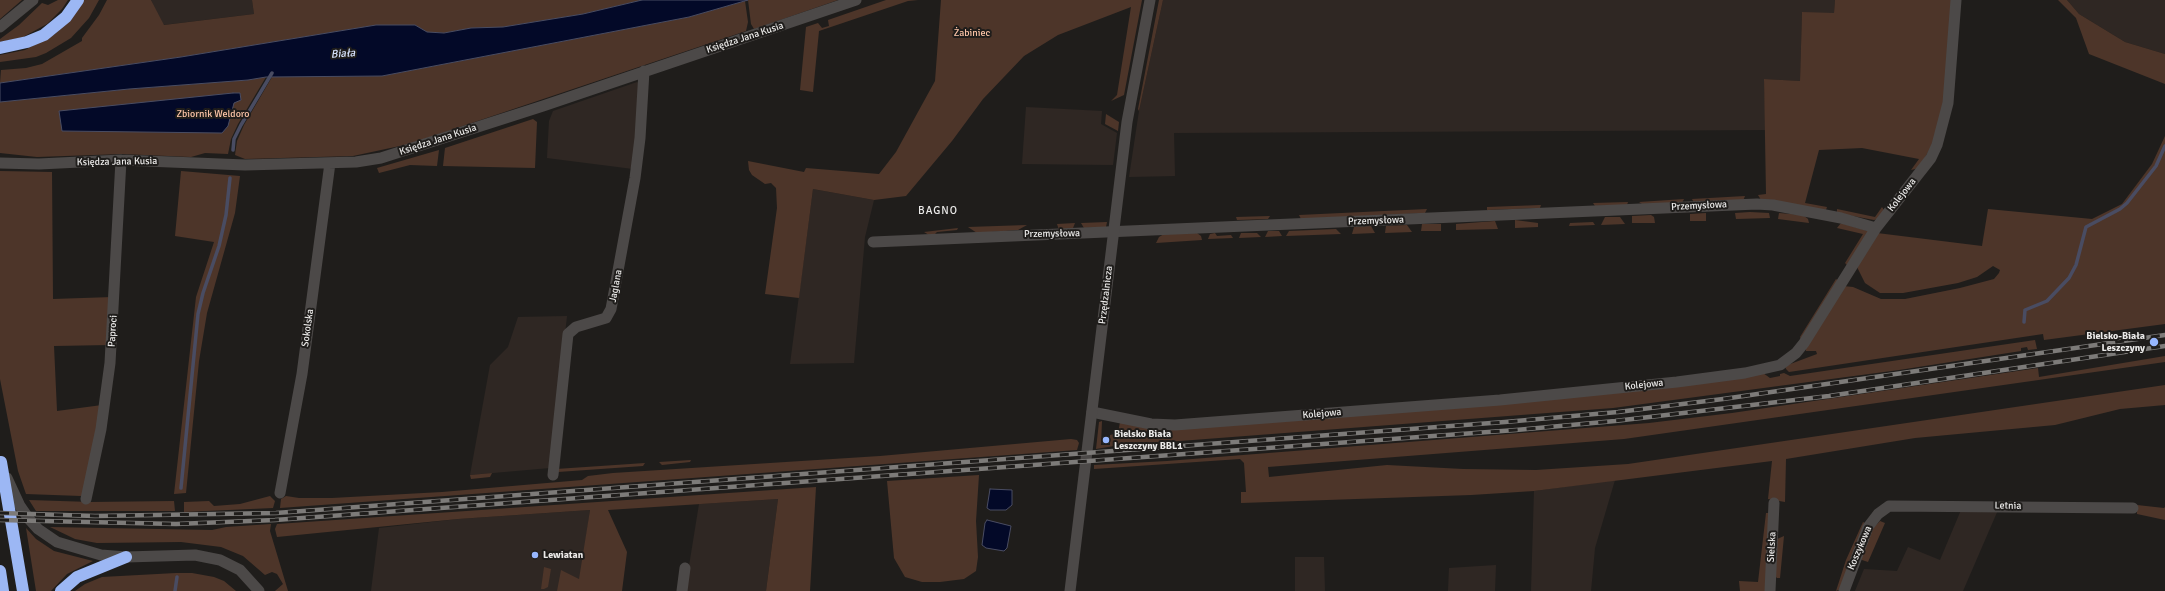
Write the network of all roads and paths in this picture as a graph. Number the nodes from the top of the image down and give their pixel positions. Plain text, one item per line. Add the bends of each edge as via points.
1 (34, 0) edge
2 (78, 0) edge
3 (856, 0) edge
4 (1150, 0) edge
5 (1956, 0) edge
6 (0, 27) edge
7 (0, 48) edge
8 (644, 70) junction
9 (121, 160) junction
10 (0, 163) edge
11 (330, 163) junction
12 (1876, 228) junction
13 (1114, 233) junction
14 (872, 242) dead end
15 (1092, 412) junction
16 (1, 459) edge
17 (553, 475) dead end
18 (280, 493) dead end
19 (86, 499) dead end
20 (1774, 503) dead end
21 (2133, 508) dead end
22 (1883, 509) joint
23 (126, 557) junction
24 (685, 568) dead end
25 (0, 570) edge
26 (3, 591) edge
27 (23, 591) edge
28 (61, 591) edge
29 (258, 591) edge
30 (682, 591) edge
31 (1070, 591) edge
32 (1770, 591) edge
33 (1844, 591) edge

1 - 6 street
2 - 7 highway via 66,17 44,35 28,42
3 - 8 street, Księdza Jana Kusia
4 - 13 street, Przędzalnicza via 1128,116
5 - 12 street, Kolejowa via 1948,103 1937,145 1931,158
8 - 11 street, Księdza Jana Kusia via 381,158
8 - 17 street, Jaglana via 635,178 610,314 568,334
9 - 10 street, Księdza Jana Kusia
9 - 11 street, Księdza Jana Kusia via 246,166
9 - 19 street, Paproci via 109,376 102,429
11 - 18 street, Sokolska via 302,374
12 - 13 street, Przemysłowa via 1841,218 1757,204
12 - 15 street, Kolejowa via 1796,353 1780,365 1762,370 1677,382 1500,400 1175,425 1151,424
13 - 14 street, Przemysłowa
13 - 15 street, Przędzalnicza
15 - 31 street, Przędzalnicza
16 - 23 street via 20,506 29,519 47,536 71,548 101,555
16 - 27 highway
20 - 32 street, Sielska
21 - 22 street, Letnia via 1897,505
22 - 33 street, Koszykowa via 1868,527
23 - 28 highway via 77,577
23 - 29 street via 180,555 220,560 240,570
24 - 30 street
25 - 26 highway

